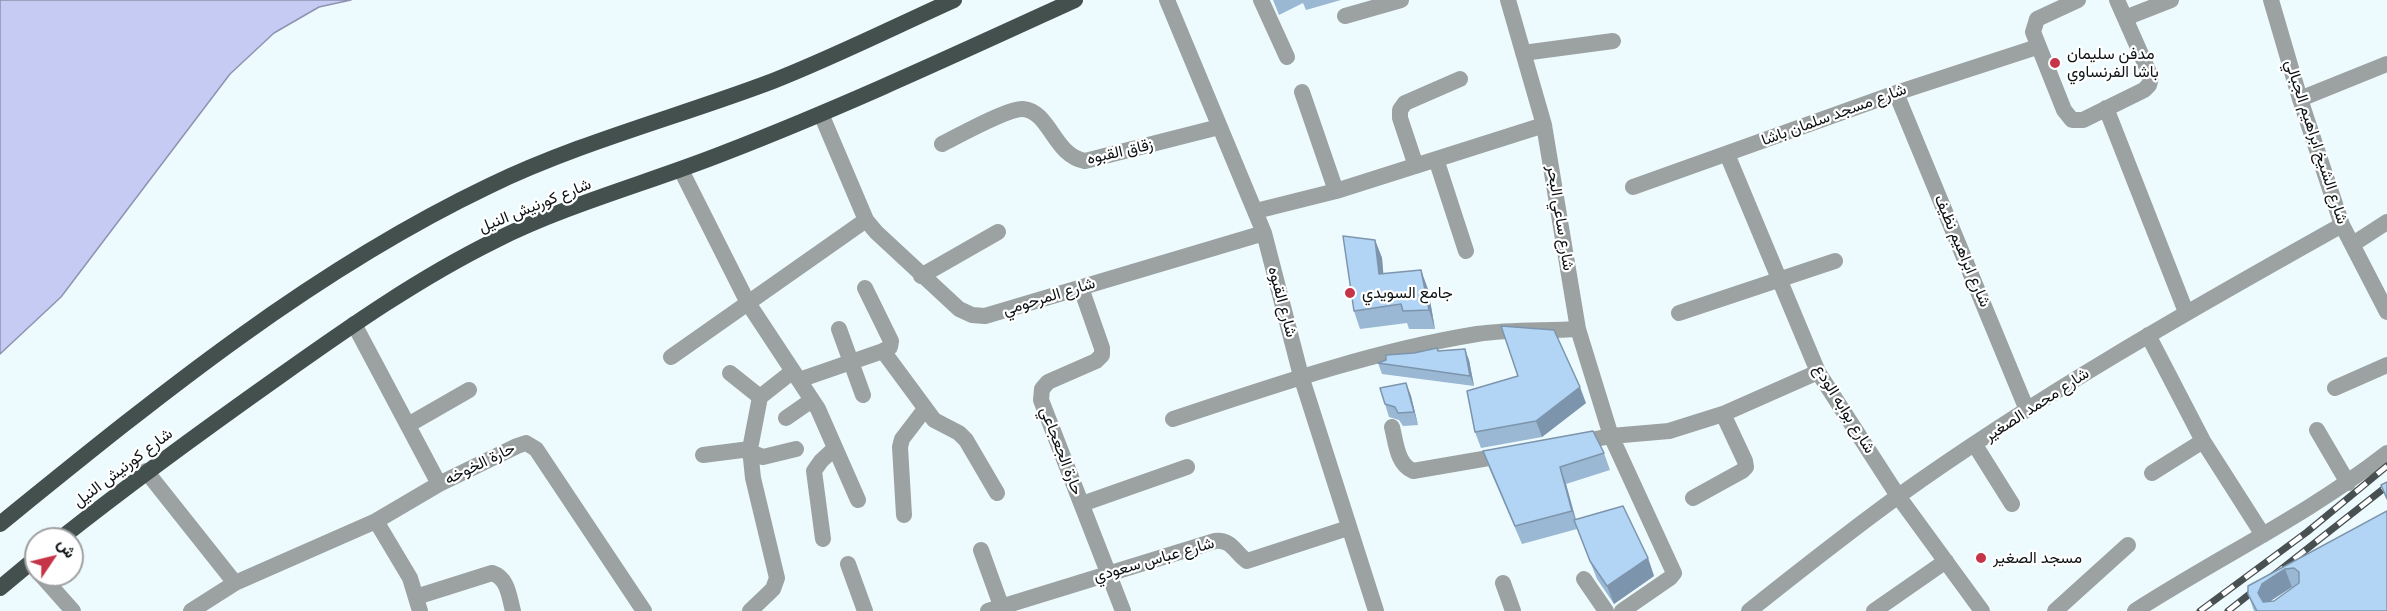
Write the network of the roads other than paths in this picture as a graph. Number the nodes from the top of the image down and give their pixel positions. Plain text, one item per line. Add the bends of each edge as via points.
1 (954, 0) edge
2 (1075, 0) edge
3 (1167, 0) edge
4 (1261, 0) edge
5 (1401, 0) edge
6 (1508, 0) edge
7 (2117, 0) edge
8 (2170, 0) edge
9 (2271, 0) edge
10 (2071, 2) edge
11 (1345, 16) dead end
12 (2125, 18) junction
13 (1612, 41) dead end
14 (2037, 47) junction
15 (1524, 52) junction
16 (1287, 57) dead end
17 (2387, 64) edge
18 (1460, 79) dead end
19 (1302, 92) dead end
20 (1896, 93) junction
21 (2300, 99) junction
22 (2106, 108) junction
23 (821, 114) junction
24 (1544, 125) junction
25 (1219, 127) junction
26 (942, 144) dead end
27 (1727, 154) junction
28 (1436, 159) junction
29 (1416, 166) junction
30 (681, 170) junction
31 (1633, 188) dead end
32 (1336, 191) junction
33 (1256, 211) junction
34 (866, 220) junction
35 (2387, 222) edge
36 (2342, 225) junction
37 (998, 232) dead end
38 (1264, 233) junction
39 (2353, 244) junction
40 (1466, 251) dead end
41 (1835, 261) dead end
42 (921, 276) junction
43 (1779, 279) junction
44 (865, 288) dead end
45 (1081, 288) junction
46 (748, 303) junction
47 (2186, 312) junction
48 (2387, 312) edge
49 (1679, 313) dead end
50 (354, 324) junction
51 (839, 329) dead end
52 (1578, 329) junction
53 (2148, 335) junction
54 (883, 351) junction
55 (671, 357) dead end
56 (852, 362) junction
57 (2387, 366) edge
58 (1818, 372) junction
59 (730, 373) dead end
60 (796, 375) junction
61 (1301, 376) junction
62 (2335, 388) dead end
63 (469, 390) dead end
64 (863, 395) dead end
65 (760, 397) junction
66 (812, 400) junction
67 (925, 409) junction
68 (2027, 410) junction
69 (1723, 414) junction
70 (786, 418) dead end
71 (1173, 419) dead end
72 (408, 425) junction
73 (1392, 427) dead end
74 (2317, 430) dead end
75 (1611, 436) junction
76 (2203, 441) junction
77 (1975, 445) junction
78 (1555, 446) edge
79 (836, 448) junction
80 (796, 449) dead end
81 (750, 451) junction
82 (1521, 452) edge
83 (2387, 453) edge
84 (703, 454) dead end
85 (1186, 467) dead end
86 (146, 471) junction
87 (2152, 473) dead end
88 (2348, 483) junction
89 (439, 484) junction
90 (997, 493) dead end
91 (1898, 496) junction
92 (1693, 498) dead end
93 (858, 500) dead end
94 (1082, 504) junction
95 (2012, 504) dead end
96 (904, 515) dead end
97 (376, 521) junction
98 (0, 524) edge
99 (75, 527) edge
100 (1348, 528) junction
101 (2263, 535) junction
102 (823, 539) dead end
103 (2127, 545) dead end
104 (981, 550) dead end
105 (1946, 561) junction
106 (848, 564) dead end
107 (24, 573) edge
108 (1109, 573) junction
109 (1584, 579) dead end
110 (235, 583) junction
111 (1503, 583) dead end
112 (53, 587) edge
113 (0, 588) edge
114 (418, 604) edge
115 (998, 609) edge
116 (1370, 610) edge
117 (73, 611) edge
118 (191, 611) edge
119 (513, 611) edge
120 (644, 611) edge
121 (750, 611) edge
122 (865, 611) edge
123 (1123, 611) edge
124 (1513, 611) edge
125 (1606, 611) edge
126 (1622, 611) edge
127 (1749, 611) edge
128 (1874, 611) edge
129 (1982, 611) edge
130 (2055, 611) edge
131 (2135, 611) edge

1 - 98 highway, شارع كورنيش النيل via 773,81 567,152 489,186 406,230 203,364
2 - 23 highway, شارع كورنيش النيل
3 - 25 street, شارع القبوه
4 - 16 street
5 - 11 street
6 - 15 street, شارع ساعي البحر
7 - 12 street
8 - 12 street
9 - 21 street, شارع الشيخ ابراهيم الجبالي
10 - 14 street via 2035,22 2032,32
12 - 22 street via 2150,82 2144,90
13 - 15 street
14 - 20 street, شارع مسجد سلمان باشا
14 - 22 street via 2067,116 2083,120
15 - 24 street, شارع ساعي البحر
17 - 21 street
18 - 29 street via 1406,103 1400,110
19 - 32 street
20 - 27 street, شارع مسجد سلمان باشا
20 - 68 street, شارع ابراهيم نظيف
21 - 36 street, شارع الشيخ ابراهيم الجبالي
22 - 47 street
23 - 30 highway, شارع كورنيش النيل
23 - 34 street, شارع المرحومي
24 - 28 street
24 - 52 street, شارع ساعي البحر
25 - 26 street, زقاق القبوه via 1085,161 1070,156 1038,116 1023,109
25 - 33 street, شارع القبوه
27 - 31 street, شارع مسجد سلمان باشا
27 - 43 street, شارع بوابه الودع
28 - 29 street
28 - 40 street
29 - 32 street
30 - 46 street
30 - 50 highway, شارع كورنيش النيل via 496,239
32 - 33 street
33 - 38 street, شارع القبوه
34 - 42 street, شارع المرحومي
34 - 46 street
35 - 39 street
36 - 39 street, شارع الشيخ ابراهيم الجبالي
36 - 47 street, شارع محمد الصغير
37 - 42 street
38 - 45 street, شارع المرحومي
38 - 61 street, شارع القبوه
39 - 48 street, شارع الشيخ ابراهيم الجبالي
41 - 43 street
42 - 45 street, شارع المرحومي via 959,309 985,316
43 - 49 street
43 - 58 street, شارع بوابه الودع
44 - 54 street via 891,341
45 - 94 street, حارة الجعجاعي via 1102,355 1048,382 1042,388 1041,400
46 - 55 street
46 - 60 street
47 - 53 street, شارع محمد الصغير
50 - 72 street
50 - 86 highway, شارع كورنيش النيل
51 - 56 street
52 - 61 street via 1479,334
52 - 75 street, شارع ساعي البحر
53 - 68 street, شارع محمد الصغير
53 - 76 street
54 - 56 street
54 - 67 street
56 - 60 street
56 - 64 street
57 - 62 street
58 - 69 street
58 - 91 street, شارع بوابه الودع
59 - 65 street
60 - 65 street
60 - 66 street
61 - 71 street
61 - 100 street, شارع القبوه
63 - 72 street
65 - 81 street
66 - 70 street
66 - 79 street
67 - 90 street via 934,420 966,440
67 - 96 street via 900,447
68 - 77 street, شارع محمد الصغير
69 - 75 street via 1669,431
69 - 92 street via 1746,467
72 - 89 street
73 - 82 street via 1401,462 1413,471
74 - 88 street
75 - 78 street
75 - 126 street, شارع ساعي البحر via 1674,573
76 - 87 street
76 - 101 street
77 - 91 street, شارع محمد الصغير
77 - 95 street
79 - 93 street
79 - 102 street via 814,471
80 - 81 street via 763,457
81 - 84 street
81 - 121 street via 777,578 773,589
83 - 88 street
85 - 94 street
86 - 99 highway, شارع كورنيش النيل
86 - 110 street
88 - 101 street
89 - 97 street, حارة الخوخه
89 - 120 street, حارة الخوخه via 517,446 530,445
91 - 105 street, شارع بوابه الودع
91 - 127 street, شارع محمد الصغير
94 - 108 street, حارة الجعجاعي
97 - 110 street, حارة الخوخه
97 - 114 street via 401,560
100 - 108 street, شارع عباس سعودي via 1253,560 1244,559 1223,540
100 - 116 street, شارع القبوه
101 - 131 street
103 - 130 street
104 - 115 street
105 - 128 street
105 - 129 street, شارع بوابه الودع
106 - 122 street
107 - 113 highway
108 - 115 street, شارع عباس سعودي
108 - 123 street, حارة الجعجاعي
109 - 125 street
110 - 118 street, حارة الخوخه
111 - 124 street
112 - 117 street
114 - 119 street via 492,573 504,580

